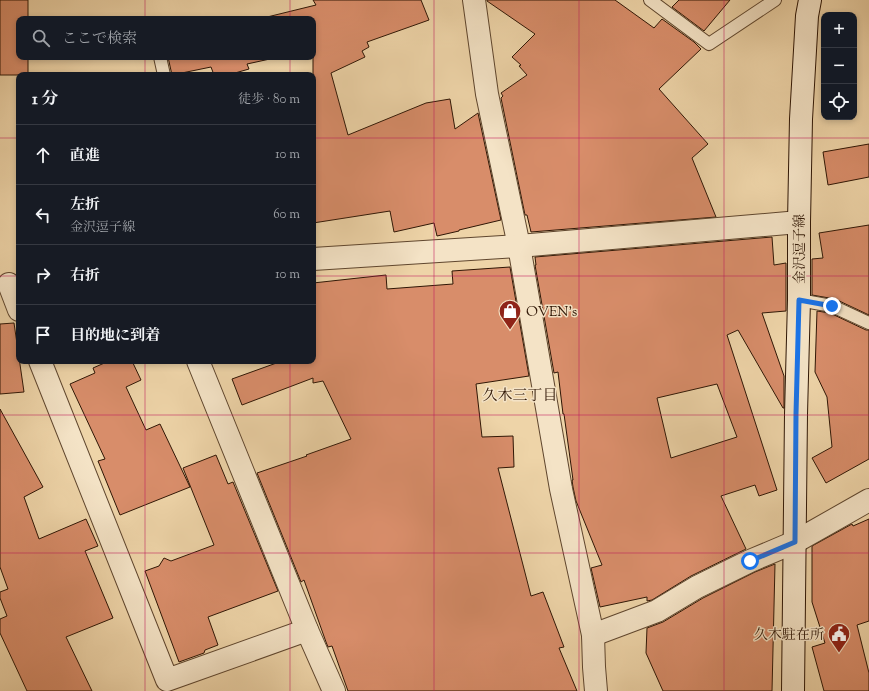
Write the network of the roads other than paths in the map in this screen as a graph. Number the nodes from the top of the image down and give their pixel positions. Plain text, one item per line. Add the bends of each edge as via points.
1 (474, 0) edge
2 (650, 0) edge
3 (775, 0) edge
4 (810, 0) edge
5 (161, 60) edge
6 (163, 72) edge
7 (799, 222) junction
8 (519, 246) junction
9 (316, 259) edge
10 (9, 284) edge
11 (799, 300) junction
12 (16, 302) edge
13 (869, 323) edge
14 (41, 364) edge
15 (199, 364) edge
16 (869, 500) edge
17 (795, 542) junction
18 (308, 630) junction
19 (593, 635) junction
20 (334, 691) edge
21 (596, 691) edge
22 (794, 691) edge

1 - 8 street via 487,94
2 - 3 lane via 709,44
4 - 7 street, 金沢逗子線 via 801,119
5 - 6 lane
7 - 8 street
7 - 11 street, 金沢逗子線
8 - 9 street
8 - 19 street via 561,489
10 - 12 street
11 - 13 lane via 832,306
11 - 17 street, 金沢逗子線
14 - 18 street via 167,680
15 - 18 street
16 - 17 street
17 - 19 street via 698,587 657,611
17 - 22 street, 金沢逗子線
18 - 20 street
19 - 21 street

